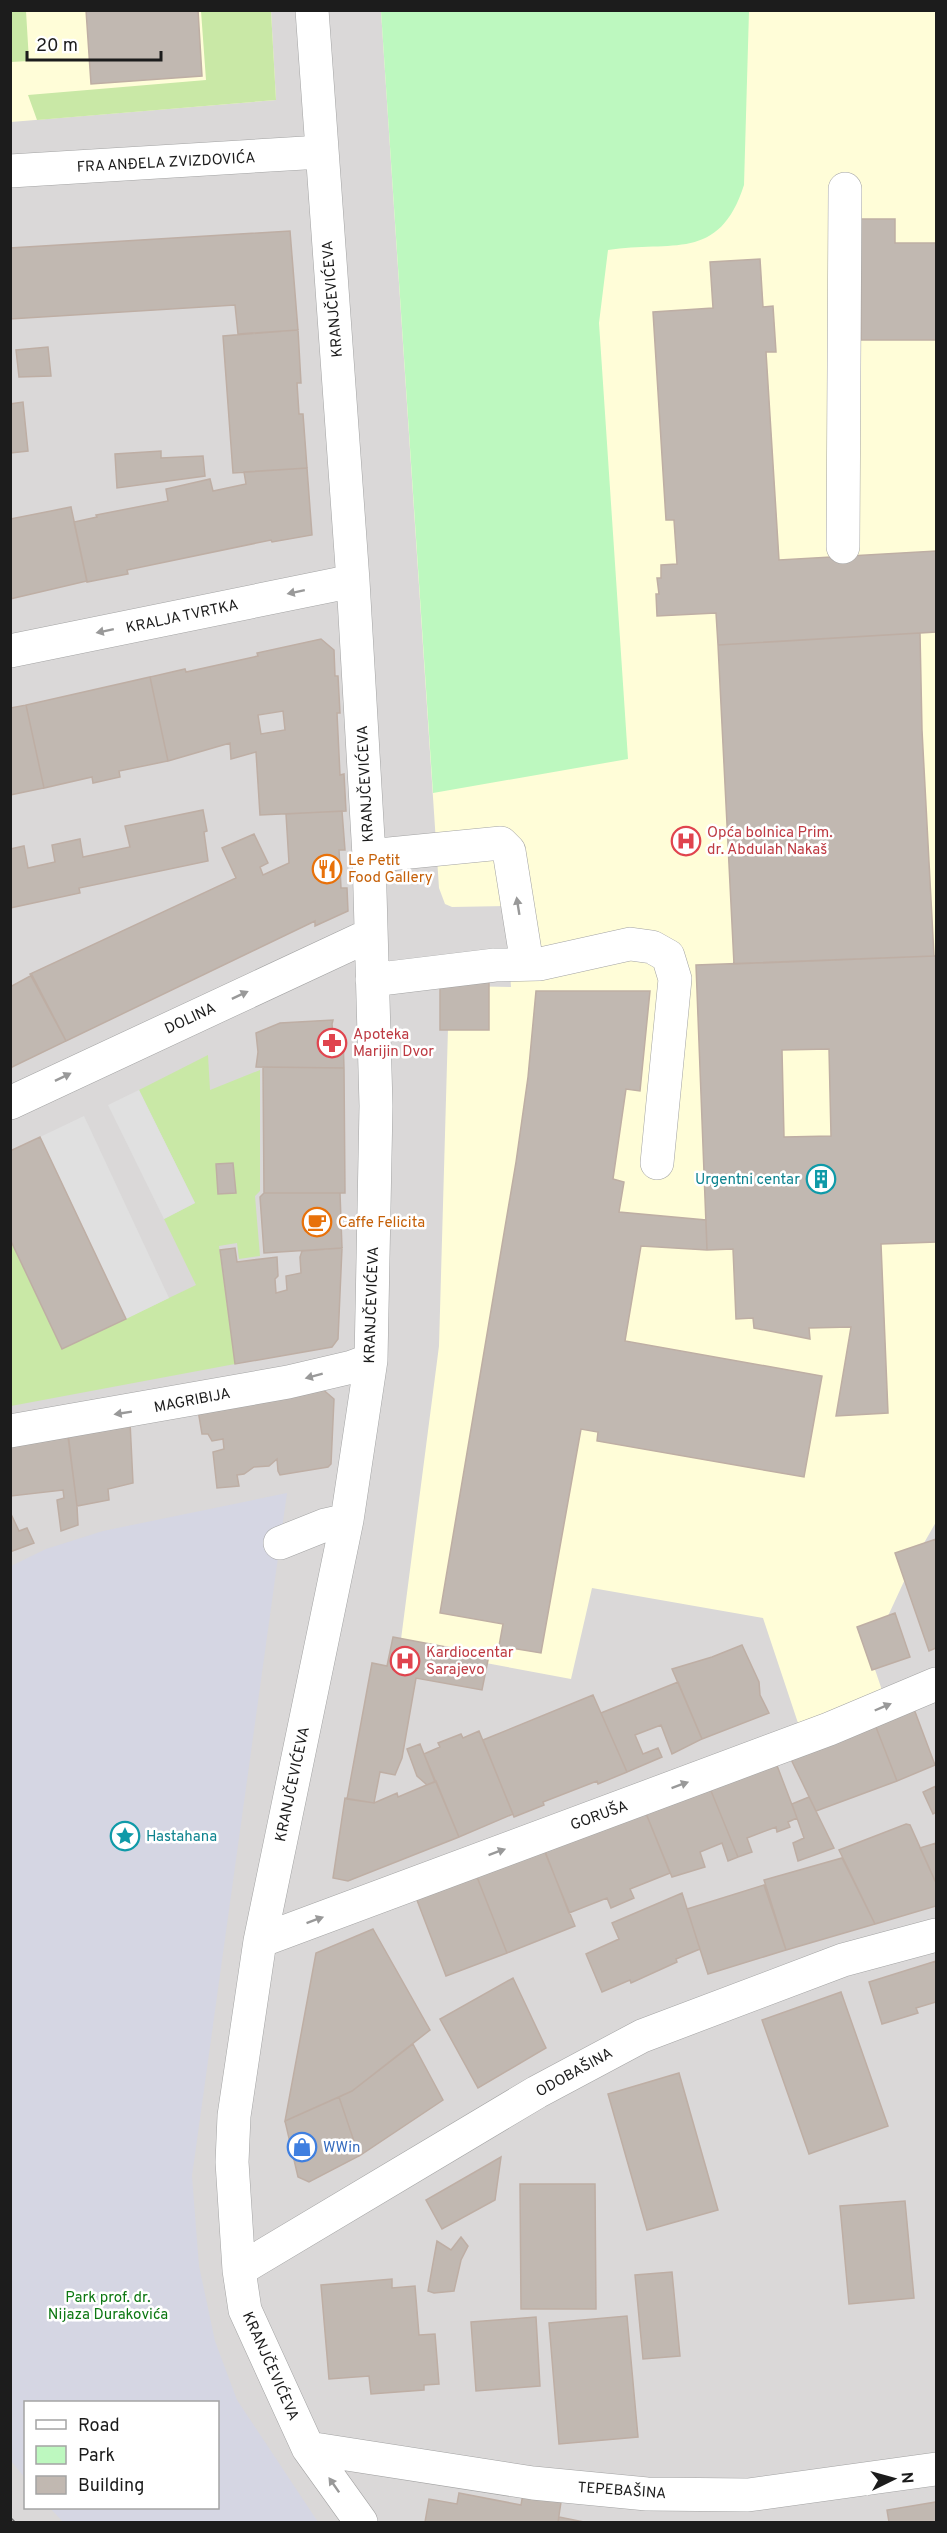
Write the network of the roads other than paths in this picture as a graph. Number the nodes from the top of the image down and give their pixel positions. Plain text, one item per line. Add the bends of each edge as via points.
1 (312, 10) edge
2 (321, 152) junction
3 (10, 171) edge
4 (845, 189) dead end
5 (843, 547) dead end
6 (353, 580) junction
7 (10, 651) edge
8 (369, 855) junction
9 (370, 935) junction
10 (527, 964) junction
11 (372, 980) junction
12 (10, 1103) edge
13 (657, 1163) dead end
14 (371, 1360) junction
15 (10, 1431) edge
16 (347, 1520) junction
17 (280, 1543) dead end
18 (936, 1684) edge
19 (936, 1935) edge
20 (260, 1941) junction
21 (239, 2270) junction
22 (308, 2448) junction
23 (936, 2469) edge
24 (360, 2523) edge

1 - 2 street, KRANJČEVIĆEVA
2 - 3 street, FRA ANĐELA ZVIZDOVIĆA
2 - 6 street, KRANJČEVIĆEVA
4 - 5 street
6 -> 7 street, KRALJA TVRTKA
6 - 8 street, KRANJČEVIĆEVA
8 - 9 street, KRANJČEVIĆEVA
10 -> 8 street via 508,851 501,843
9 - 11 street, KRANJČEVIĆEVA
12 -> 9 street, DOLINA
10 - 11 street
10 - 13 street via 630,944 652,947 668,956 675,979
11 - 14 street, KRANJČEVIĆEVA via 376,1106
14 -> 15 street, MAGRIBIJA via 288,1382
14 - 16 street, KRANJČEVIĆEVA
16 - 17 street
16 - 20 street, KRANJČEVIĆEVA
20 -> 18 street, GORUŠA via 829,1730
19 - 21 street, ODOBAŠINA via 843,1960 642,2036 537,2092
20 - 21 street, KRANJČEVIĆEVA via 234,2116 232,2163
21 - 22 street, KRANJČEVIĆEVA via 245,2310
22 - 23 street, TEPEBAŠINA via 533,2482 647,2494 748,2495
24 -> 22 street, KRANJČEVIĆEVA

